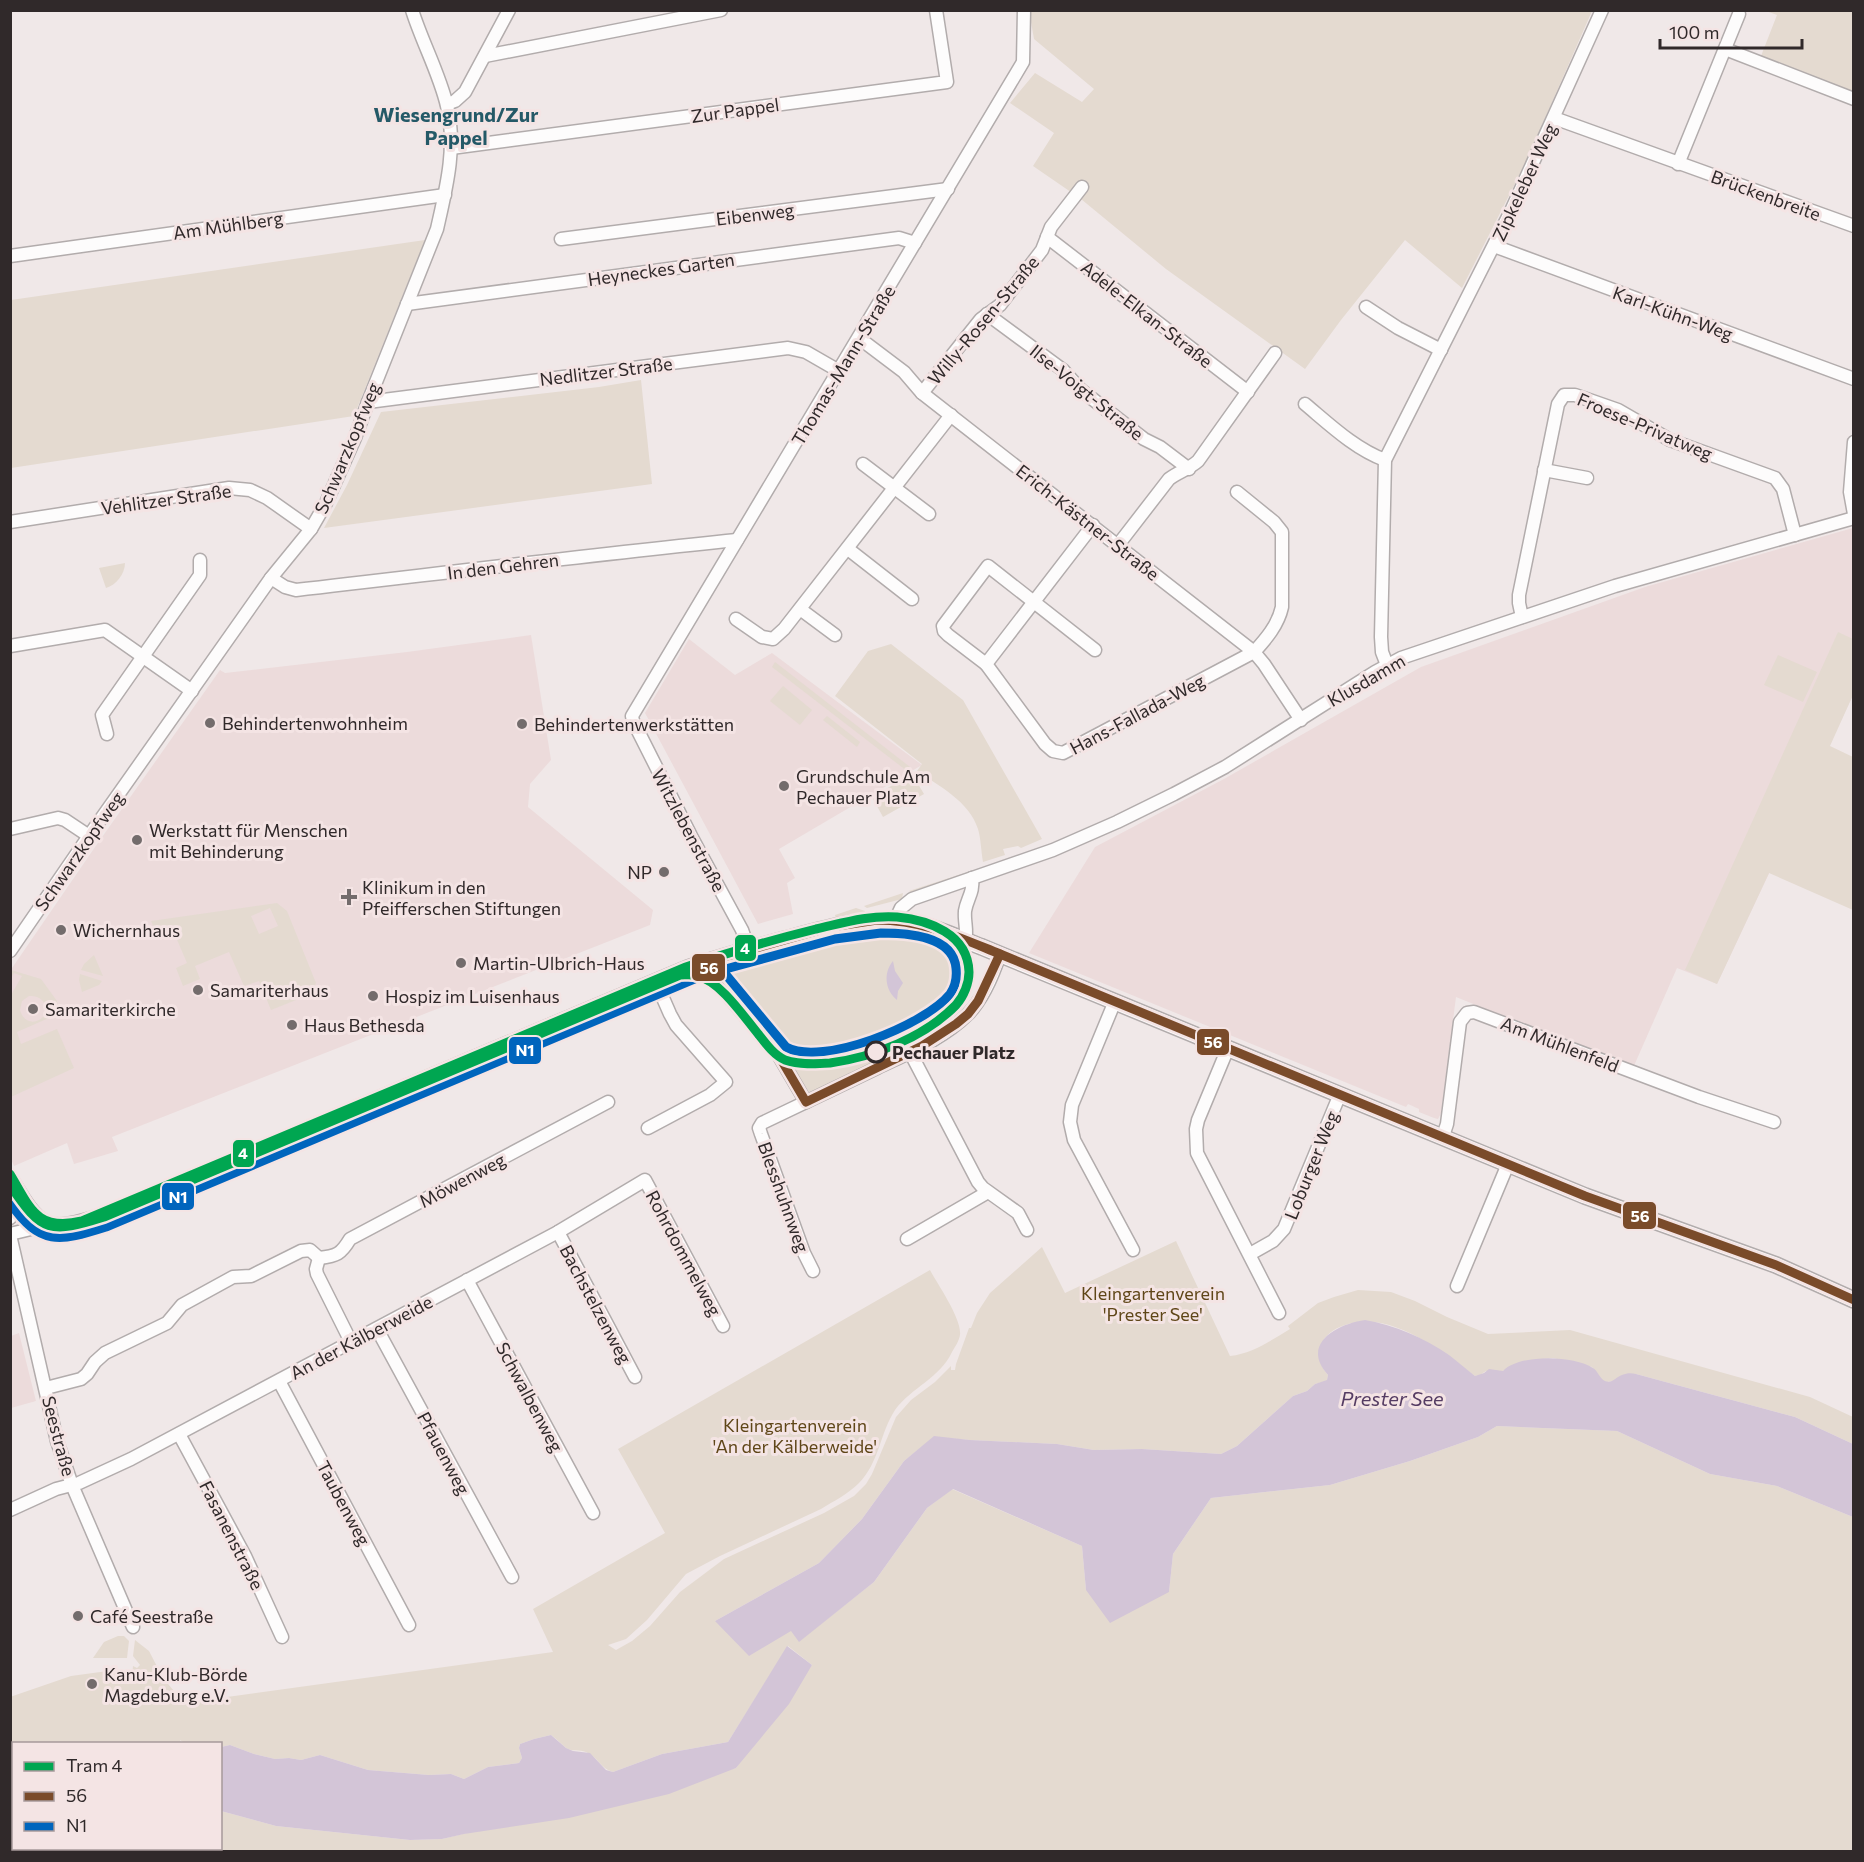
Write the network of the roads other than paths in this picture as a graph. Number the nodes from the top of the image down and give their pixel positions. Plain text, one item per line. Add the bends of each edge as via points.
1 (412, 10) edge
2 (509, 10) edge
3 (721, 10) edge
4 (936, 10) edge
5 (1024, 10) edge
6 (1602, 10) edge
7 (1739, 14) dead end
8 (1725, 49) junction
9 (485, 56) junction
10 (1854, 99) edge
11 (447, 104) junction
12 (1554, 118) junction
13 (451, 148) junction
14 (1678, 164) junction
15 (1082, 187) dead end
16 (948, 189) junction
17 (445, 195) junction
18 (1854, 226) edge
19 (1047, 237) junction
20 (561, 239) dead end
21 (915, 243) junction
22 (1494, 246) junction
23 (10, 256) edge
24 (407, 304) junction
25 (1366, 307) dead end
26 (987, 314) junction
27 (860, 338) junction
28 (1441, 350) junction
29 (1275, 353) dead end
30 (839, 371) junction
31 (1854, 379) edge
32 (1248, 392) junction
33 (922, 393) junction
34 (368, 402) junction
35 (1305, 404) dead end
36 (951, 415) junction
37 (1854, 442) edge
38 (1385, 460) junction
39 (863, 464) dead end
40 (1189, 469) junction
41 (1544, 470) junction
42 (1587, 478) dead end
43 (895, 488) junction
44 (1237, 492) dead end
45 (929, 514) dead end
46 (1854, 516) edge
47 (10, 522) edge
48 (1093, 525) junction
49 (310, 529) junction
50 (1796, 535) junction
51 (737, 540) junction
52 (1118, 545) junction
53 (848, 549) junction
54 (200, 560) dead end
55 (271, 578) junction
56 (912, 599) dead end
57 (1034, 602) junction
58 (800, 609) junction
59 (1522, 617) junction
60 (736, 619) dead end
61 (835, 635) dead end
62 (10, 646) edge
63 (1095, 650) dead end
64 (1254, 652) junction
65 (143, 656) junction
66 (986, 664) junction
67 (1387, 665) junction
68 (192, 691) junction
69 (634, 711) joint
70 (1301, 720) junction
71 (107, 734) dead end
72 (10, 829) edge
73 (89, 836) junction
74 (972, 878) junction
75 (895, 921) junction
76 (958, 938) junction
77 (749, 950) junction
78 (10, 951) edge
79 (1000, 954) junction
80 (706, 962) junction
81 (656, 982) junction
82 (1114, 1001) junction
83 (1228, 1048) junction
84 (910, 1052) junction
85 (1340, 1094) junction
86 (608, 1102) dead end
87 (806, 1102) junction
88 (1774, 1122) dead end
89 (648, 1128) dead end
90 (1443, 1136) junction
91 (1508, 1164) junction
92 (10, 1179) edge
93 (645, 1180) joint
94 (988, 1192) junction
95 (21, 1196) junction
96 (10, 1218) edge
97 (42, 1222) junction
98 (1027, 1230) dead end
99 (558, 1232) junction
100 (10, 1235) edge
101 (908, 1239) dead end
102 (1132, 1250) dead end
103 (1251, 1254) junction
104 (320, 1258) junction
105 (813, 1271) dead end
106 (467, 1280) junction
107 (1457, 1286) dead end
108 (1854, 1300) edge
109 (1279, 1313) dead end
110 (723, 1326) dead end
111 (377, 1329) junction
112 (351, 1342) junction
113 (635, 1377) dead end
114 (279, 1381) junction
115 (46, 1388) junction
116 (179, 1434) junction
117 (72, 1485) junction
118 (10, 1510) edge
119 (593, 1513) dead end
120 (512, 1577) dead end
121 (409, 1625) dead end
122 (133, 1628) dead end
123 (282, 1637) dead end

1 - 11 street, Schwarzkopfweg
2 - 9 street
3 - 9 street
4 - 13 street, Zur Pappel via 947,82
5 - 16 street, Thomas-Mann-Straße via 1023,62
6 - 12 street, Zipkeleber Weg
7 - 8 street
8 - 10 street
8 - 14 street
9 - 11 street via 465,92
11 - 13 street, Schwarzkopfweg
12 - 14 street, Brückenbreite
12 - 22 street, Zipkeleber Weg
13 - 17 street, Schwarzkopfweg
14 - 18 street, Brückenbreite
15 - 19 street, Willy-Rosen-Straße via 1051,226
16 - 20 street, Eibenweg
16 - 21 street, Thomas-Mann-Straße
17 - 23 street, Am Mühlberg
17 - 24 street, Schwarzkopfweg via 437,229
19 - 26 street, Willy-Rosen-Straße via 1042,250 1000,305
19 - 32 street, Adele-Elkan-Straße
21 - 24 street, Heyneckes Garten via 899,238
21 - 27 street, Thomas-Mann-Straße
22 - 28 street, Zipkeleber Weg
22 - 31 street, Karl-Kühn-Weg
24 - 34 street, Schwarzkopfweg
25 - 28 street
26 - 33 street, Willy-Rosen-Straße
26 - 40 street, Ilse-Voigt-Straße via 1063,370 1081,390 1144,440
27 - 30 street, Thomas-Mann-Straße
27 - 33 street, Erich-Kästner-Straße via 904,372
28 - 38 street, Zipkeleber Weg
29 - 32 street
30 - 34 street, Nedlitzer Straße via 806,352 788,348
30 - 51 street, Thomas-Mann-Straße
32 - 40 street
33 - 36 street, Erich-Kästner-Straße
34 - 49 street, Schwarzkopfweg via 337,480
35 - 38 street via 1352,442
36 - 43 street
36 - 48 street, Erich-Kästner-Straße
37 - 46 street via 1850,492
38 - 67 street, Zipkeleber Weg via 1381,638
39 - 43 street
40 - 52 street via 1169,479
41 - 42 street
41 - 50 street, Froese-Privatweg via 1559,402 1564,395 1573,394 1618,410 1670,440 1775,478 1783,489
41 - 59 street, Froese-Privatweg via 1518,594
43 - 45 street
43 - 53 street
44 - 64 street via 1278,525 1283,535 1280,615
46 - 50 street, Klusdamm
47 - 49 street, Vehlitzer Straße via 229,488 250,490 267,498
48 - 52 street, Erich-Kästner-Straße
48 - 57 street
49 - 55 street, Schwarzkopfweg
50 - 59 street, Klusdamm via 1615,586
51 - 55 street, In den Gehren via 296,590
51 - 69 street, Thomas-Mann-Straße
52 - 64 street, Erich-Kästner-Straße
53 - 56 street
53 - 58 street
54 - 65 street via 200,575
55 - 68 street, Schwarzkopfweg
57 - 63 street, Hans-Fallada-Weg
57 - 66 street
57 - 66 street, Hans-Fallada-Weg via 988,566 944,626 946,634
58 - 60 street via 773,639 762,637
58 - 61 street
59 - 67 street, Klusdamm
62 - 65 street via 105,630
64 - 66 street, Hans-Fallada-Weg via 1064,753 1045,744
64 - 70 street, Erich-Kästner-Straße
65 - 68 street
65 - 71 street via 102,715
67 - 70 street, Klusdamm
68 - 73 street, Schwarzkopfweg
69 - 77 street, Witzlebenstraße via 633,721
70 - 74 street, Klusdamm via 1210,775 1117,822 1053,850
72 - 73 street via 58,818
73 - 78 street, Schwarzkopfweg
74 - 75 street, Klusdamm via 907,902
74 - 76 street via 966,908 967,933
75 - 76 main road via 926,926
75 - 77 main road via 846,924
76 - 79 main road
77 - 80 main road
79 - 82 main road
79 - 84 street via 968,1014 943,1034
80 - 81 main road
80 - 87 street via 713,978 779,1056
81 - 89 street via 676,1025 726,1082 710,1095
81 - 97 main road via 102,1215 68,1226
82 - 83 main road
82 - 102 street via 1072,1105 1070,1122 1074,1140
83 - 85 main road
83 - 103 street via 1198,1120 1197,1151
84 - 87 street
84 - 94 street via 978,1182
85 - 90 main road
85 - 103 street, Loburger Weg via 1284,1229
86 - 104 street, Möwenweg via 350,1239 341,1253
87 - 105 street, Blesshuhnweg via 759,1128
88 - 90 street, Am Mühlenfeld via 1470,1012 1460,1022
90 - 91 main road
91 - 107 street
91 - 108 main road via 1784,1268
92 - 95 main road
93 - 99 street, An der Kälberweide
93 - 110 street, Rohrdommelweg
94 - 98 street via 1018,1213
94 - 101 street
95 - 96 street
95 - 97 main road
97 - 100 street, Seestraße
99 - 106 street, An der Kälberweide
99 - 113 street, Bachstelzenweg
100 - 115 street, Seestraße
103 - 109 street
104 - 112 street via 317,1274
104 - 115 street via 310,1250 301,1251 251,1276 233,1277 182,1305 167,1323 105,1353 81,1378
106 - 111 street, An der Kälberweide
106 - 119 street, Schwalbenweg
111 - 112 street, An der Kälberweide
111 - 120 street, Pfauenweg
112 - 114 street, An der Kälberweide
114 - 116 street, An der Kälberweide
114 - 121 street, Taubenweg
115 - 117 street, Seestraße via 57,1441
116 - 117 street, An der Kälberweide
116 - 123 street, Fasanenstraße via 245,1556
117 - 118 street, An der Kälberweide
117 - 122 street, Seestraße

